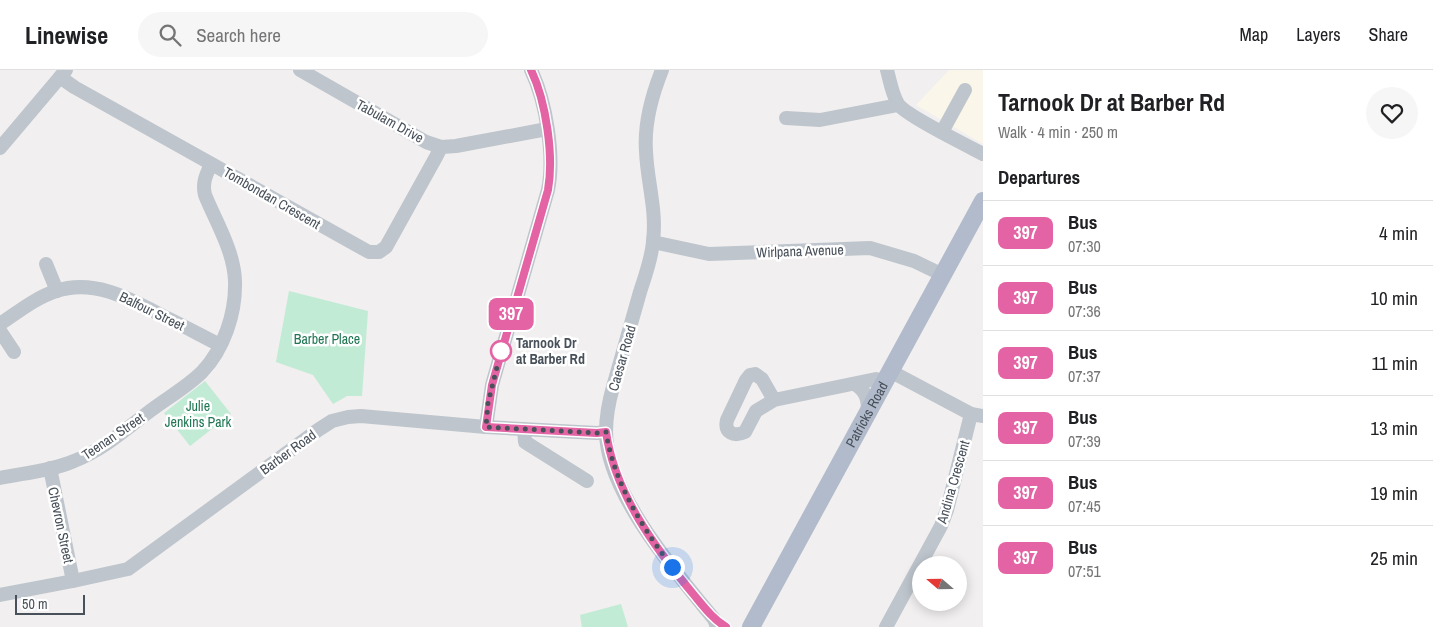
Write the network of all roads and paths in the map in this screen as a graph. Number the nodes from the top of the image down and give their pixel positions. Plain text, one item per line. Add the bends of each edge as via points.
1 (300, 70) edge
2 (531, 70) edge
3 (662, 70) edge
4 (887, 70) edge
5 (63, 73) edge
6 (965, 90) dead end
7 (898, 106) junction
8 (786, 118) dead end
9 (547, 129) junction
10 (942, 132) junction
11 (441, 147) junction
12 (0, 148) edge
13 (983, 154) edge
14 (211, 164) junction
15 (983, 201) edge
16 (653, 242) junction
17 (46, 264) dead end
18 (943, 275) junction
19 (57, 291) junction
20 (0, 324) edge
21 (0, 331) edge
22 (220, 345) junction
23 (14, 352) dead end
24 (887, 377) junction
25 (855, 384) junction
26 (774, 400) dead end
27 (868, 412) junction
28 (977, 415) edge
29 (486, 427) junction
30 (524, 429) junction
31 (606, 432) junction
32 (50, 468) junction
33 (0, 478) edge
34 (587, 481) dead end
35 (73, 581) junction
36 (0, 595) edge
37 (716, 623) edge
38 (726, 627) edge
39 (751, 627) edge
40 (886, 627) edge

1 - 11 street, Tabulam Drive via 426,142
2 - 9 street
3 - 16 street, Caesar Road via 648,118 646,150 654,212
4 - 7 street
5 - 12 street
5 - 14 street, Tombondan Crescent via 74,87
6 - 10 street
7 - 8 street via 820,120
7 - 10 street
9 - 11 street, Tabulam Drive
9 - 29 street via 551,174 548,190 492,385
10 - 13 street
11 - 14 street, Tombondan Crescent via 390,241 379,252 358,247
14 - 22 street, Teenan Street via 203,188 233,263 235,281 229,322
15 - 18 main road, Patricks Road
16 - 18 street, Wirlpana Avenue via 709,254 870,248 914,261
16 - 31 street, Caesar Road via 612,389
17 - 19 street
18 - 24 main road, Patricks Road
19 - 20 street, Balfour Street
19 - 22 street, Balfour Street via 78,287 127,297
21 - 23 street
22 - 32 street, Teenan Street via 201,372 120,435 85,456
24 - 25 street
24 - 27 main road, Patricks Road
24 - 28 street
25 - 26 street
25 - 27 street via 864,390
27 - 39 main road, Patricks Road
28 - 40 street, Andina Crescent via 944,518
29 - 30 street, Barber Road
29 - 35 street, Barber Road via 361,416 332,421 128,569
30 - 31 street, Barber Road
30 - 34 street via 525,442
31 - 37 street, Caesar Road via 612,463 622,489 663,555
32 - 33 street, Teenan Street
32 - 35 street, Chevron Street
35 - 36 street, Barber Road
37 - 38 street, Caesar Road

